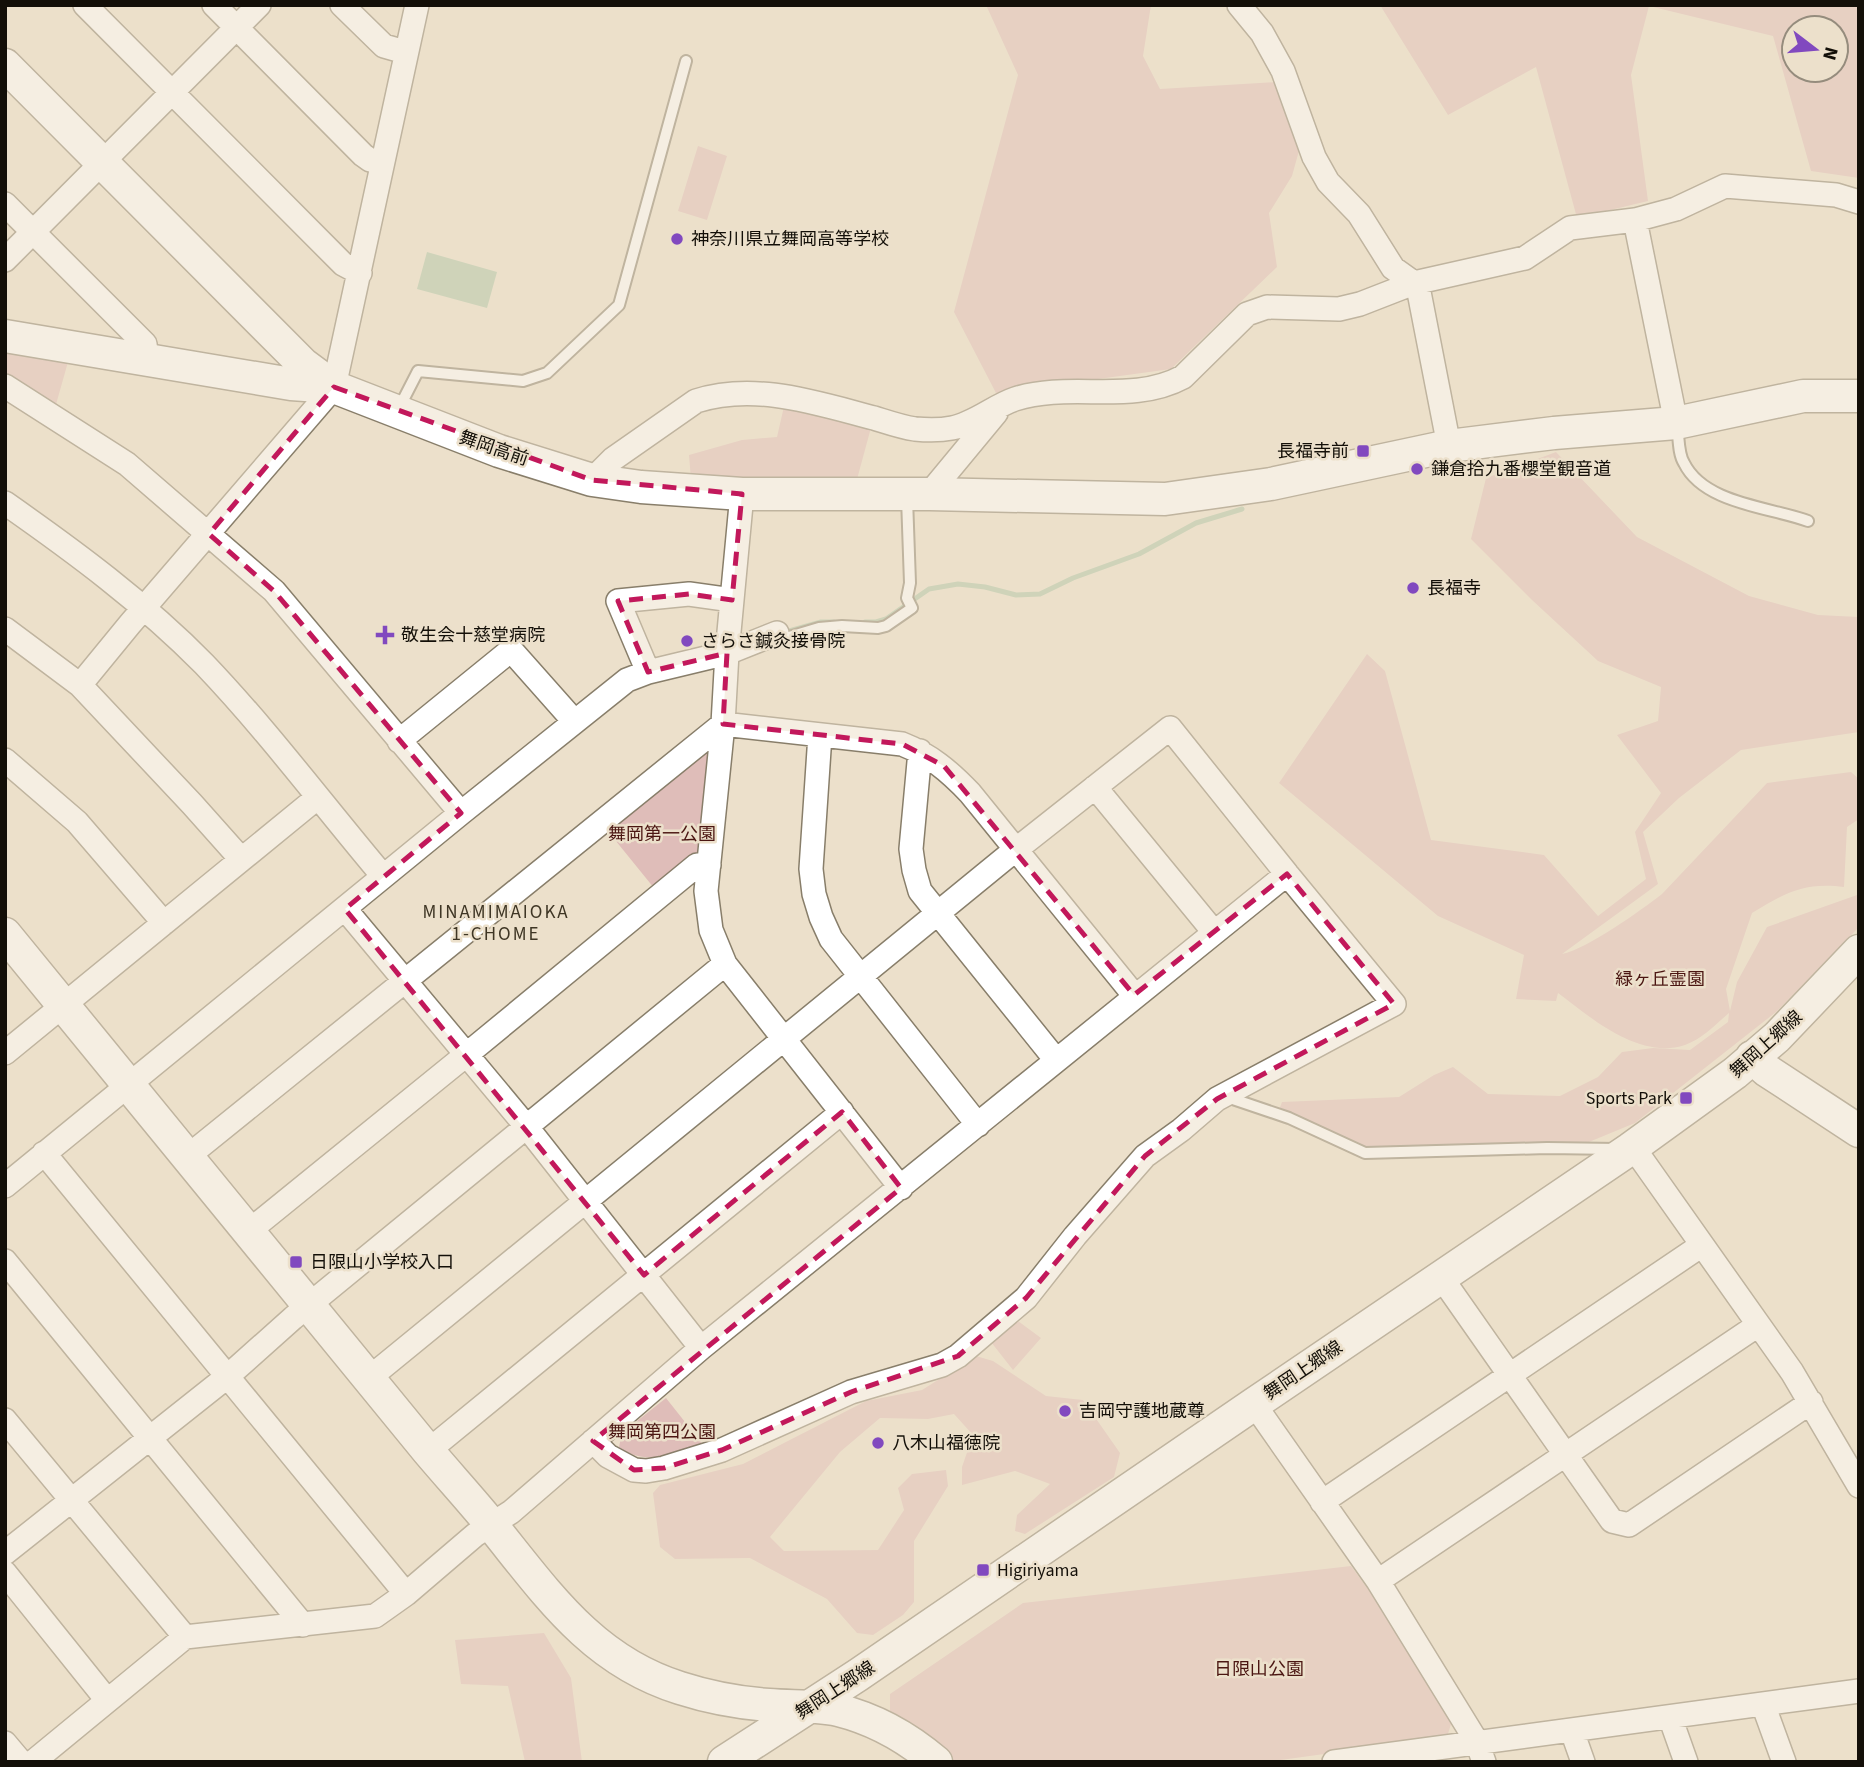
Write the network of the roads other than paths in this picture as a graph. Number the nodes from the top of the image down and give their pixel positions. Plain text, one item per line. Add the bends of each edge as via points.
1 (85, 5) edge
2 (214, 5) edge
3 (259, 5) edge
4 (342, 5) edge
5 (417, 5) edge
6 (1239, 5) edge
7 (236, 27) junction
8 (405, 52) junction
9 (686, 61) dead end
10 (5, 65) edge
11 (172, 91) junction
12 (103, 162) junction
13 (382, 162) junction
14 (1859, 202) edge
15 (5, 204) edge
16 (1635, 220) junction
17 (33, 232) junction
18 (5, 260) edge
19 (359, 273) junction
20 (1413, 283) junction
21 (5, 336) edge
22 (147, 360) junction
23 (5, 386) edge
24 (334, 387) junction
25 (1859, 396) edge
26 (1002, 405) junction
27 (397, 412) junction
28 (1676, 423) junction
29 (1450, 446) junction
30 (592, 480) junction
31 (742, 494) junction
32 (917, 494) junction
33 (5, 503) edge
34 (1808, 521) dead end
35 (209, 534) junction
36 (732, 600) junction
37 (144, 608) junction
38 (5, 629) edge
39 (783, 637) joint
40 (727, 653) junction
41 (648, 671) junction
42 (80, 685) junction
43 (574, 721) junction
44 (723, 724) junction
45 (820, 735) junction
46 (399, 741) junction
47 (920, 751) junction
48 (5, 760) edge
49 (1096, 788) junction
50 (318, 797) junction
51 (461, 813) junction
52 (1015, 850) junction
53 (241, 859) junction
54 (709, 865) junction
55 (1286, 874) junction
56 (383, 876) junction
57 (345, 909) junction
58 (937, 914) junction
59 (164, 923) junction
60 (1214, 932) junction
61 (5, 934) edge
62 (1859, 951) edge
63 (725, 964) junction
64 (861, 977) junction
65 (1859, 979) edge
66 (404, 982) junction
67 (1134, 996) junction
68 (64, 1007) junction
69 (785, 1039) junction
70 (5, 1053) edge
71 (466, 1055) junction
72 (1055, 1060) junction
73 (1759, 1064) junction
74 (128, 1085) junction
75 (1223, 1096) junction
76 (842, 1112) junction
77 (978, 1125) junction
78 (526, 1126) junction
79 (1859, 1131) edge
80 (44, 1153) junction
81 (1635, 1153) junction
82 (187, 1157) junction
83 (5, 1186) edge
84 (901, 1188) junction
85 (586, 1201) junction
86 (249, 1231) junction
87 (1702, 1245) junction
88 (5, 1261) edge
89 (644, 1275) junction
90 (1446, 1283) junction
91 (309, 1305) junction
92 (1758, 1325) junction
93 (701, 1349) junction
94 (228, 1376) junction
95 (1510, 1376) junction
96 (368, 1379) junction
97 (1811, 1402) junction
98 (1258, 1410) junction
99 (5, 1420) edge
100 (150, 1438) junction
101 (593, 1441) junction
102 (428, 1451) junction
103 (1565, 1454) junction
104 (1859, 1486) edge
105 (72, 1500) junction
106 (1322, 1502) junction
107 (492, 1525) junction
108 (5, 1553) edge
109 (5, 1573) edge
110 (1378, 1581) junction
111 (406, 1594) junction
112 (303, 1625) junction
113 (185, 1637) junction
114 (1857, 1696) edge
115 (107, 1700) junction
116 (1763, 1704) junction
117 (823, 1708) junction
118 (1670, 1717) junction
119 (1572, 1731) junction
120 (5, 1743) edge
121 (1480, 1752) edge
122 (1376, 1759) edge
123 (21, 1762) edge
124 (33, 1762) edge
125 (724, 1762) edge
126 (760, 1762) edge
127 (936, 1762) edge
128 (1334, 1762) edge
129 (1583, 1762) edge
130 (1686, 1762) edge
131 (1784, 1762) edge

1 - 11 street
2 - 7 street
3 - 7 street
4 - 8 street via 384,47
5 - 8 street
6 - 20 street via 1262,33 1283,71 1328,181 1359,214 1393,268
7 - 11 street
7 - 13 street via 363,155
8 - 13 street
9 - 27 lane via 619,305 547,373 523,381 418,371
10 - 12 street
11 - 12 street
11 - 19 street via 343,264
12 - 17 street
12 - 24 street via 303,364
13 - 19 street
14 - 16 street via 1836,195 1725,186 1676,209
15 - 17 street
16 - 20 street via 1570,228 1525,258
16 - 28 street
17 - 18 street
17 - 22 street via 145,344
19 - 24 street
20 - 26 street via 1339,309 1267,307 1247,314 1172,383 1134,392 1073,390
20 - 29 street via 1419,292
21 - 22 street
22 - 24 street
23 - 35 street via 127,464
24 - 27 street, 舞岡高前
24 - 35 street
25 - 28 street, 舞岡高前 via 1803,396
26 - 30 street via 953,428 914,429 791,397 712,396 696,401 613,458
26 - 32 street
27 - 30 street, 舞岡高前
28 - 29 street, 舞岡高前
28 - 34 lane via 1683,463 1714,493
29 - 32 street, 舞岡高前 via 1271,484 1165,499
30 - 31 street, 舞岡高前
31 - 32 street, 舞岡高前
31 - 36 street
32 - 39 lane via 907,598 912,608 878,628 819,628
33 - 37 street
35 - 37 street
35 - 46 street via 274,591
36 - 40 street
36 - 41 street via 689,594 618,601
37 - 42 street
37 - 50 street via 264,729
38 - 42 street
39 - 40 street
40 - 41 street
40 - 44 street
41 - 43 street via 627,680
42 - 53 street
43 - 46 street via 512,650
43 - 51 street
44 - 45 street
44 - 54 street
44 - 66 street
45 - 47 street via 902,744
45 - 64 street via 811,869 814,894 831,939
46 - 51 street
47 - 52 street via 944,766 970,793
47 - 58 street via 911,849 920,891
48 - 59 street via 77,822
49 - 52 street
49 - 55 street via 1170,728
49 - 60 street
50 - 53 street
50 - 56 street
51 - 56 street
52 - 58 street
52 - 67 street
53 - 59 street
54 - 63 street via 706,891 711,930
54 - 71 street via 696,865
55 - 60 street
55 - 75 street via 1394,1003
56 - 57 street
57 - 66 street
57 - 74 street
58 - 64 street
58 - 72 street
59 - 68 street
60 - 67 street
61 - 68 street
62 - 73 street, 舞岡上郷線 via 1777,1037
63 - 69 street
63 - 78 street
64 - 69 street
64 - 77 street
65 - 73 street, 舞岡上郷線 via 1809,1031
66 - 71 street
66 - 82 street
67 - 72 street
68 - 70 street
68 - 74 street
69 - 76 street
69 - 85 street
71 - 78 street
71 - 86 street
72 - 77 street
73 - 79 street
73 - 81 street, 舞岡上郷線 via 1735,1073
74 - 80 street
74 - 82 street
75 - 81 lane via 1289,1118 1366,1153 1547,1148
75 - 101 street via 1144,1156 1026,1298 942,1365 851,1392 722,1450 664,1468 634,1470 608,1456
76 - 84 street
76 - 89 street
77 - 84 street
78 - 85 street
78 - 91 street
80 - 83 street
80 - 94 street
81 - 87 street
81 - 90 street, 舞岡上郷線
82 - 86 street
84 - 93 street
85 - 89 street
85 - 96 street
86 - 91 street
87 - 92 street
87 - 95 street
88 - 100 street
89 - 93 street
89 - 102 street
90 - 95 street
90 - 98 street, 舞岡上郷線
91 - 94 street
91 - 96 street
92 - 97 street
92 - 103 street
93 - 101 street
94 - 100 street
94 - 111 street
95 - 103 street
95 - 106 street
96 - 102 street
97 - 103 street via 1629,1525 1612,1521
97 - 104 street
98 - 106 street
98 - 117 street, 舞岡上郷線
99 - 105 street
100 - 105 street
100 - 112 street
101 - 107 street
102 - 107 street
103 - 110 street
105 - 108 street
105 - 113 street
106 - 110 street
107 - 111 street
107 - 117 street via 562,1613 618,1660 680,1688 741,1701
109 - 115 street
110 - 121 street
111 - 112 street via 375,1616
112 - 113 street
113 - 115 street
114 - 116 street
115 - 124 street
116 - 118 street
116 - 131 street
117 - 125 street, 舞岡上郷線
117 - 126 street, 舞岡上郷線
117 - 127 street via 856,1716 901,1736
118 - 119 street
118 - 130 street
119 - 121 street
119 - 129 street
120 - 123 street
121 - 122 street
122 - 128 street

